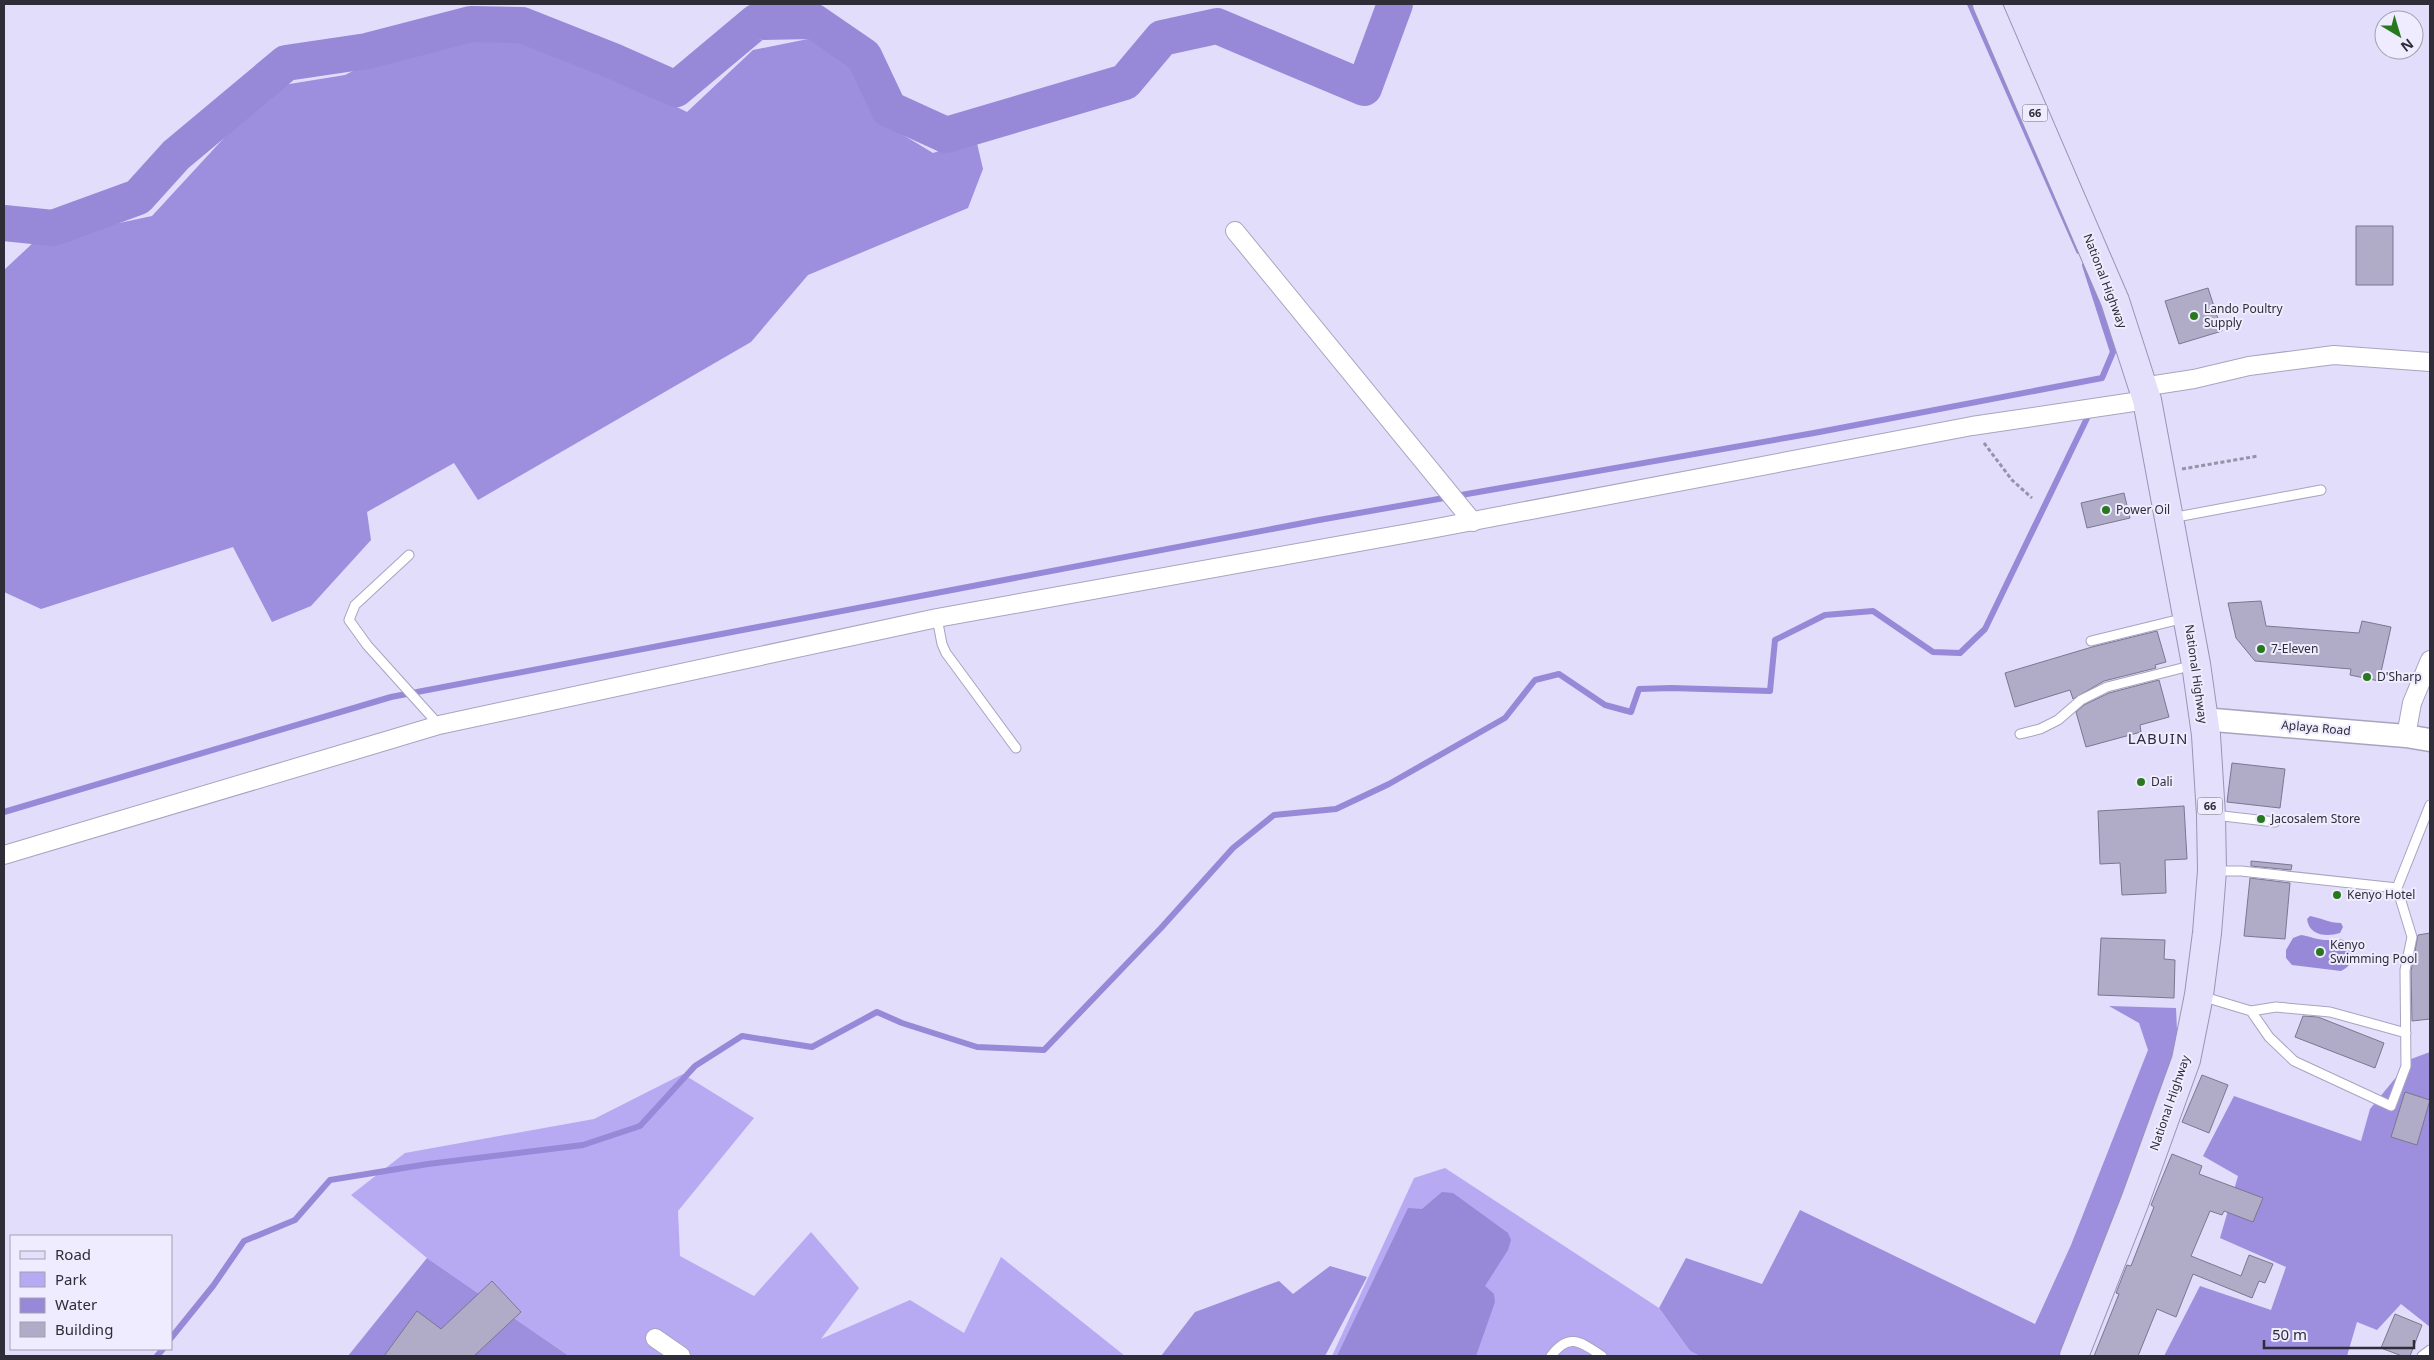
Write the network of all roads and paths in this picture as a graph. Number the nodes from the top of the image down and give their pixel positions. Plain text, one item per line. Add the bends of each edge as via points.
1 (1987, 4) edge
2 (1235, 231) dead end
3 (2430, 362) edge
4 (2144, 394) junction
5 (1972, 426) junction
6 (2258, 456) dead end
7 (2159, 473) junction
8 (2321, 490) dead end
9 (2032, 498) dead end
10 (2168, 518) junction
11 (1473, 522) junction
12 (409, 555) dead end
13 (937, 618) junction
14 (2188, 618) junction
15 (2091, 641) dead end
16 (2430, 660) edge
17 (2196, 664) junction
18 (2202, 719) junction
19 (435, 721) junction
20 (2020, 734) dead end
21 (2406, 736) junction
22 (2430, 740) edge
23 (1016, 748) dead end
24 (2430, 806) edge
25 (2211, 815) junction
26 (2275, 822) dead end
27 (4, 855) edge
28 (2212, 871) junction
29 (2397, 888) junction
30 (2199, 995) junction
31 (2251, 1011) junction
32 (2406, 1033) junction
33 (656, 1338) dead end
34 (2430, 1350) edge
35 (681, 1356) edge
36 (1551, 1356) edge
37 (1602, 1356) edge
38 (2074, 1356) edge
39 (2422, 1356) edge

1 - 4 main road, National Highway / 66 via 2094,248 2115,301
2 - 11 street
3 - 4 street via 2334,355 2249,366
4 - 5 street
4 - 7 main road, National Highway / 66
5 - 9 path via 1997,462
5 - 11 street
6 - 7 path
7 - 10 main road, National Highway / 66
8 - 10 lane
10 - 14 main road, National Highway / 66
11 - 13 street
12 - 19 lane via 354,605 349,620 367,645
13 - 19 street
13 - 23 lane via 946,653
14 - 15 lane
14 - 17 main road, National Highway / 66
16 - 21 street via 2412,703
17 - 18 main road, National Highway / 66
17 - 20 lane via 2107,687 2081,700 2058,720
18 - 21 street, Aplaya Road
18 - 25 main road, National Highway / 66
19 - 27 street
21 - 22 street, Aplaya Road
24 - 29 lane
25 - 26 lane
25 - 28 main road, National Highway / 66
28 - 29 lane via 2241,871
28 - 30 main road, National Highway / 66
29 - 32 lane via 2412,937 2405,970
30 - 31 lane
30 - 38 main road, National Highway / 66 via 2186,1060
31 - 32 lane via 2276,1006 2330,1012
31 - 32 lane via 2269,1037 2294,1061 2391,1106 2406,1066
33 - 35 street
34 - 39 lane
36 - 37 lane via 1560,1344 1572,1340

